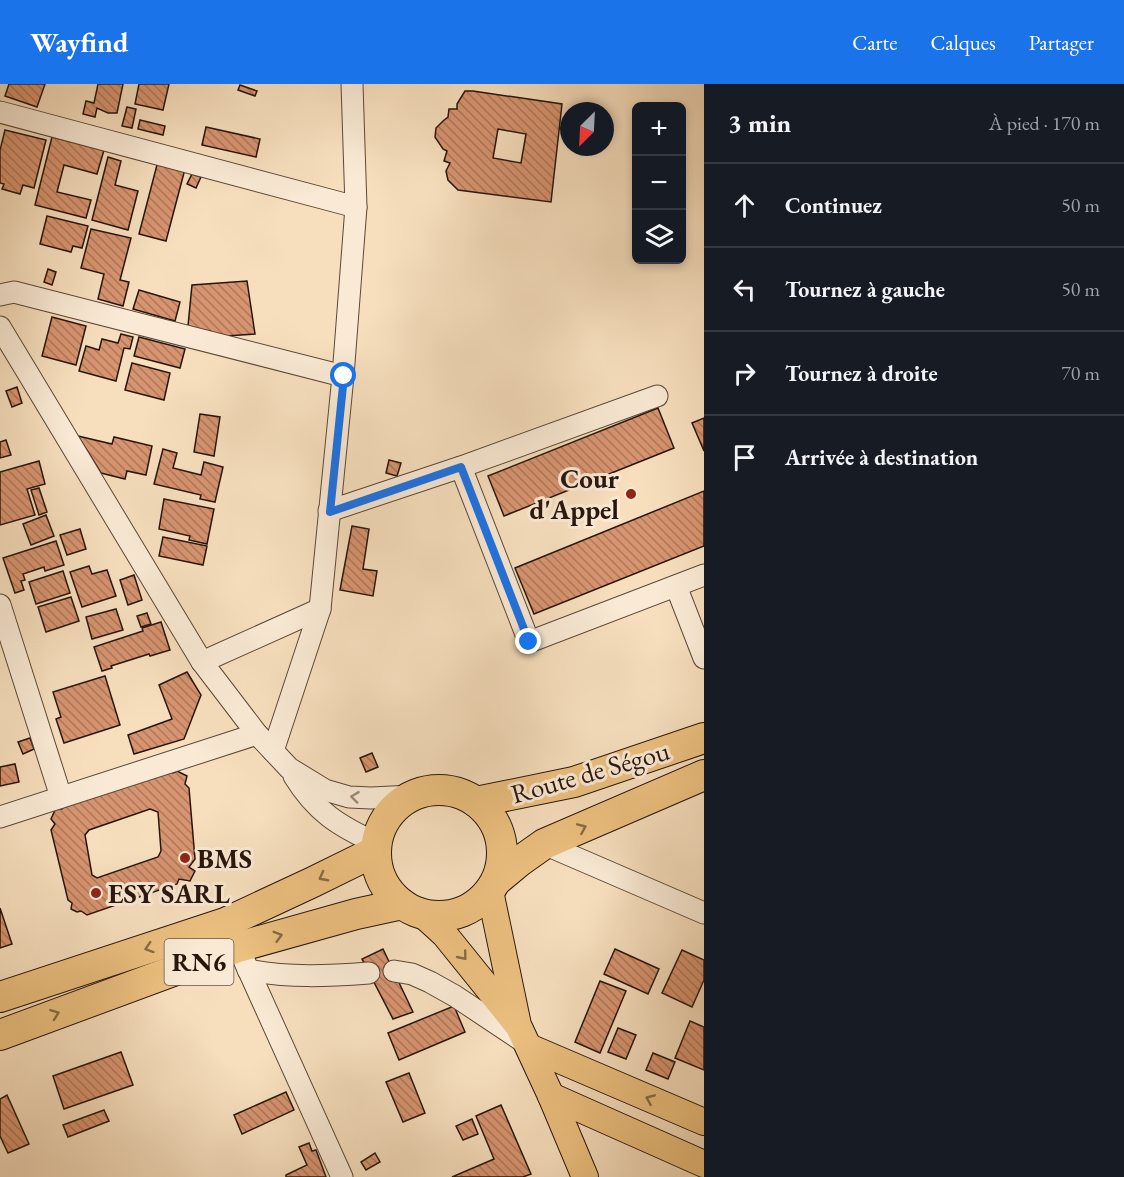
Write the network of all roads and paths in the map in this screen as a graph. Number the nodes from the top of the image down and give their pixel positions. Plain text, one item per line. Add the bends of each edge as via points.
1 (352, 84) edge
2 (0, 112) edge
3 (356, 207) junction
4 (0, 295) edge
5 (0, 327) edge
6 (344, 376) junction
7 (657, 396) dead end
8 (461, 467) junction
9 (330, 512) junction
10 (704, 575) edge
11 (676, 586) junction
12 (0, 605) edge
13 (320, 609) junction
14 (704, 658) edge
15 (202, 662) junction
16 (257, 734) junction
17 (704, 738) edge
18 (273, 752) junction
19 (289, 768) junction
20 (704, 775) edge
21 (413, 796) junction
22 (61, 797) junction
23 (476, 802) junction
24 (0, 817) edge
25 (544, 844) junction
26 (376, 847) junction
27 (493, 886) junction
28 (412, 909) junction
29 (704, 913) edge
30 (243, 959) junction
31 (394, 970) dead end
32 (369, 973) dead end
33 (0, 997) edge
34 (0, 1035) edge
35 (525, 1039) junction
36 (551, 1096) junction
37 (704, 1122) edge
38 (697, 1167) edge
39 (342, 1177) edge
40 (585, 1177) edge

1 - 3 street
2 - 3 street
3 - 6 street
4 - 6 street via 14,292
5 - 15 street
6 - 9 street
7 - 8 street
8 - 9 street
8 - 11 street via 529,642
9 - 13 street
10 - 11 street
11 - 14 street
12 - 22 street
13 - 15 street
13 - 18 street
15 - 16 street
16 - 18 street
16 - 22 street
17 - 23 highway, Route de Ségou via 574,782
18 - 19 street
21 -> 19 street via 349,796 325,790
19 - 26 street via 313,802 332,820
25 -> 20 highway, Route de Ségou / RN6
21 - 23 highway, Route de Ségou via 434,791 456,793
21 - 26 highway via 396,807 383,823
22 - 24 street
23 - 27 highway, Route de Ségou via 491,818 500,837 502,859
25 - 27 highway, Route de Ségou / RN6
25 - 29 street
26 - 28 highway via 378,872 387,890
26 -> 33 highway, RN6 via 225,923
27 - 28 highway, Route de Ségou / RN6 via 471,908 447,916
27 - 35 main road
30 -> 28 highway, Route de Ségou / RN6 via 356,914
28 -> 35 main road via 445,934
30 - 32 street via 271,975
34 -> 30 highway, Route de Ségou / RN6
30 - 39 street
31 - 35 street via 430,982
35 - 36 main road
37 -> 35 main road
36 - 38 main road
36 - 40 main road

